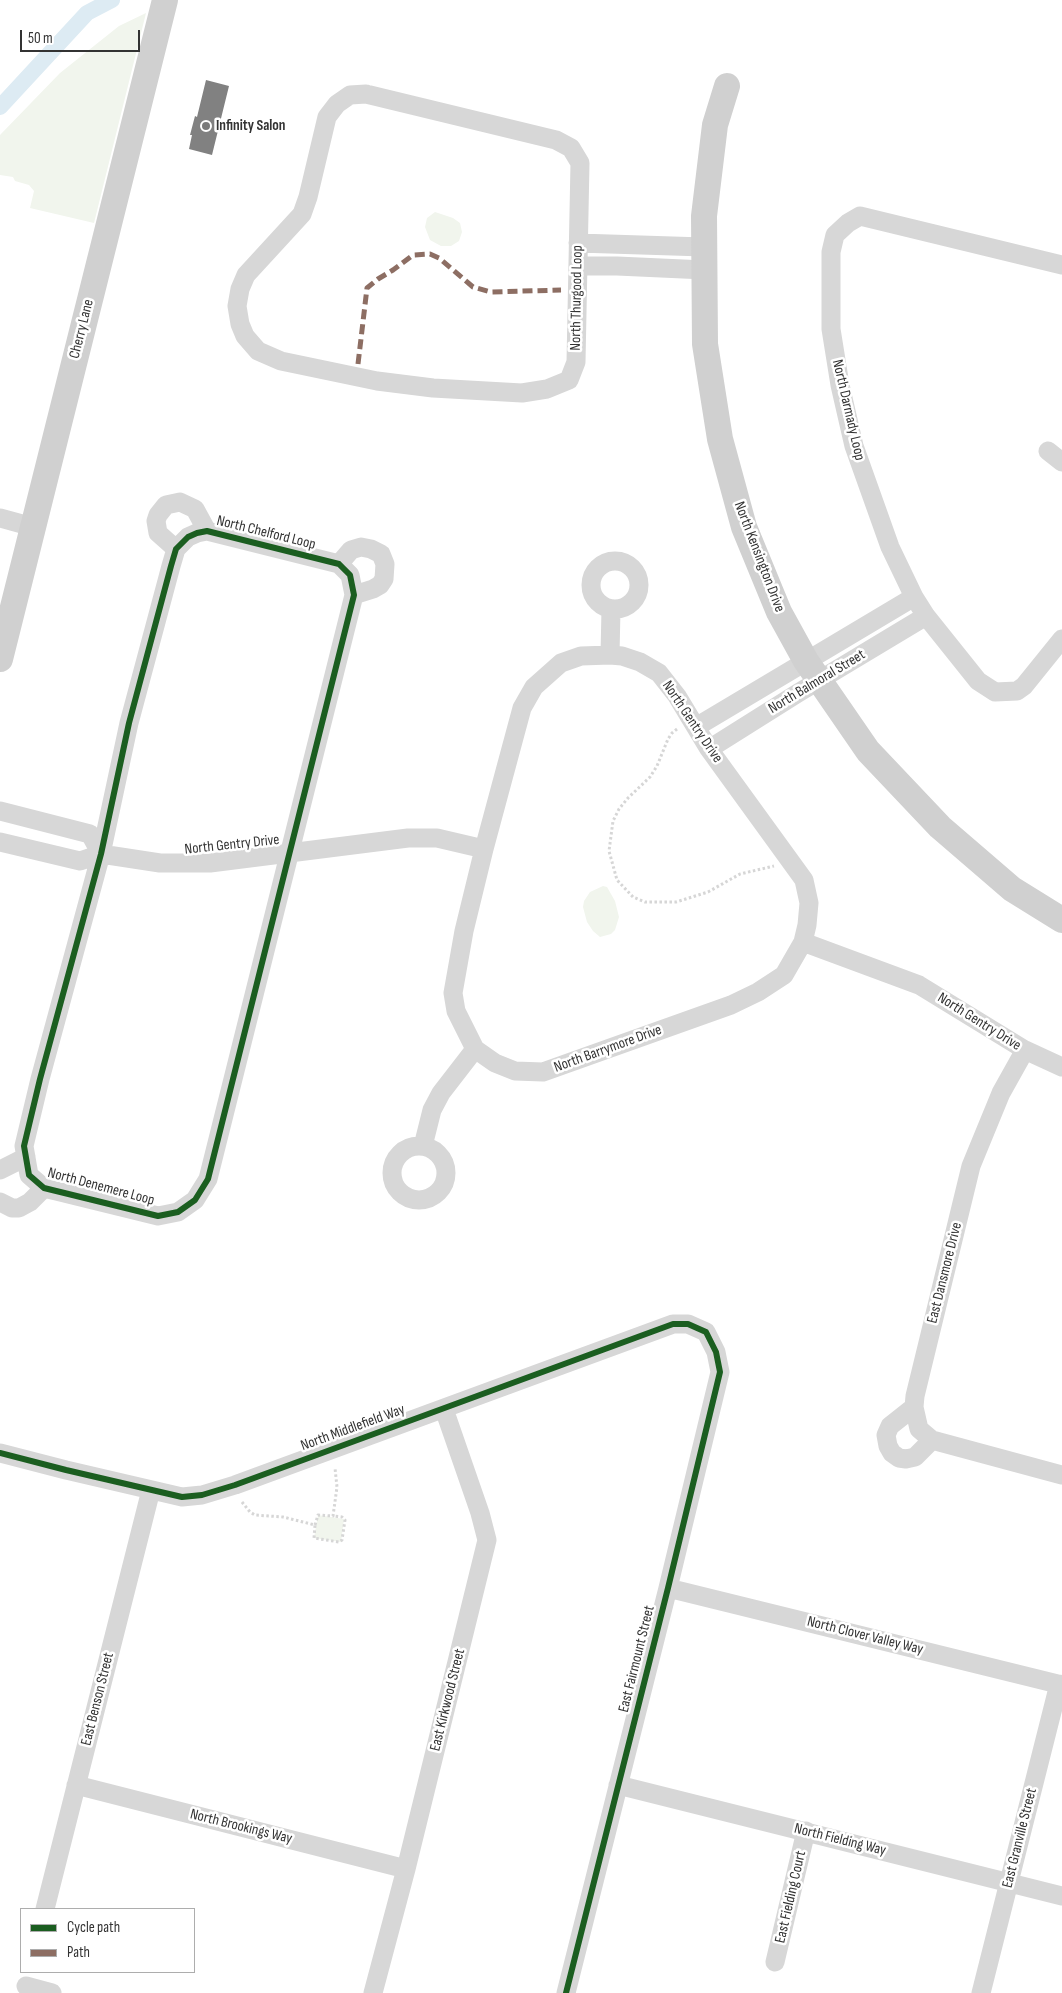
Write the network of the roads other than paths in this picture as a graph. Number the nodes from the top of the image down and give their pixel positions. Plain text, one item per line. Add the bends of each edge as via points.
1 (165, 0) edge
2 (727, 86) dead end
3 (578, 243) junction
4 (705, 258) junction
5 (578, 266) junction
6 (1062, 266) edge
7 (0, 518) edge
8 (33, 527) junction
9 (207, 532) junction
10 (176, 548) junction
11 (339, 564) junction
12 (354, 595) junction
13 (914, 597) junction
14 (611, 609) dead end
15 (926, 616) junction
16 (1062, 639) edge
17 (610, 655) junction
18 (0, 659) edge
19 (812, 671) junction
20 (686, 728) junction
21 (709, 749) junction
22 (0, 810) edge
23 (0, 842) edge
24 (484, 849) junction
25 (288, 852) junction
26 (101, 854) junction
27 (1062, 920) edge
28 (804, 942) junction
29 (475, 1049) junction
30 (1025, 1050) junction
31 (1062, 1067) edge
32 (423, 1146) dead end
33 (26, 1157) junction
34 (0, 1170) edge
35 (44, 1188) junction
36 (0, 1202) edge
37 (706, 1332) joint
38 (914, 1407) junction
39 (444, 1409) junction
40 (932, 1440) junction
41 (0, 1452) edge
42 (1062, 1475) edge
43 (151, 1490) junction
44 (668, 1588) junction
45 (1061, 1684) edge
46 (76, 1785) junction
47 (618, 1785) junction
48 (806, 1831) junction
49 (406, 1869) junction
50 (1008, 1882) junction
51 (1062, 1896) edge
52 (45, 1908) edge
53 (775, 1962) dead end
54 (27, 1984) edge
55 (52, 1993) edge
56 (373, 1993) edge
57 (566, 1993) edge
58 (981, 1993) edge

1 - 8 street, Cherry Lane
2 - 4 street, North Kensington Drive via 715,125 704,216
3 - 4 street
3 - 5 street, North Thurgood Loop
3 - 5 street, North Thurgood Loop via 580,163 571,148 556,140 366,94 350,95 327,117 302,214 246,275 237,306 245,336 258,351 281,362 433,388 522,393 547,389 569,380 576,362
4 - 5 street via 618,266
4 - 19 street, North Kensington Drive via 706,344 720,439 744,526 780,612
6 - 13 street, North Darmady Loop via 860,216 835,235 830,252 831,328 840,385 854,446 890,547
7 - 8 street
8 - 18 street, Cherry Lane
9 - 10 street, North Chelford Loop via 188,537
9 - 10 street via 195,509 180,502 166,505 156,521 158,533
9 - 11 street, North Chelford Loop
10 - 26 street via 129,723
11 - 12 street via 350,575
11 - 12 street via 351,550 361,547 380,554 385,564 384,579 380,585
12 - 25 street
13 - 15 street, North Darmady Loop
13 - 19 street, North Balmoral Street
14 - 17 street
15 - 16 street, North Darmady Loop via 978,681 995,692 1017,691 1024,686
15 - 19 street, North Balmoral Street
17 - 20 street, North Gentry Drive via 640,662 659,673 677,696
17 - 24 street, North Gentry Drive via 581,656 561,663 534,687 522,708
19 - 20 street, North Balmoral Street
19 - 21 street, North Balmoral Street
19 - 27 street, North Kensington Drive via 868,751 940,827 1012,888
20 - 21 street, North Gentry Drive
21 - 28 street, North Gentry Drive via 804,880 809,903
22 - 26 street via 90,834
23 - 26 street, North Gentry Drive via 80,861
24 - 25 street, North Gentry Drive via 436,838 408,838
24 - 29 street, North Barrymore Drive via 464,931 454,993 456,1011
25 - 26 street, North Gentry Drive via 210,863 160,863
25 - 35 street, North Denemere Loop via 208,1179 195,1200 178,1212 158,1216
26 - 33 street, North Denemere Loop via 40,1079 24,1146
28 - 29 street, North Barrymore Drive via 784,975 758,992 731,1005 543,1072 515,1071 496,1064
28 - 30 street, North Gentry Drive via 920,985
29 - 32 street via 432,1110
30 - 31 street, North Gentry Drive
30 - 38 street, East Dansmore Drive via 1001,1093 971,1166
33 - 34 street
33 - 35 street, North Denemere Loop via 29,1175
35 - 36 street via 19,1208
37 - 39 street, North Middlefield Way via 688,1324 673,1324
37 - 44 street, East Fairmount Street via 716,1352 720,1372
38 - 40 street, East Dansmore Drive via 919,1429
38 - 40 street via 890,1426 886,1435 888,1446 892,1453 906,1460 915,1457
39 - 43 street, North Middlefield Way via 202,1495 182,1497
39 - 49 street, East Kirkwood Street via 487,1540
40 - 42 street
41 - 43 street, North Middlefield Way
43 - 46 street, East Benson Street
44 - 45 street, North Clover Valley Way
44 - 47 street, East Fairmount Street
45 - 50 street, East Granville Street
46 - 49 street, North Brookings Way
46 - 52 street, East Benson Street
47 - 48 street, North Fielding Way
47 - 57 street, East Fairmount Street
48 - 50 street, North Fielding Way
48 - 53 street, East Fielding Court
49 - 56 street, East Kirkwood Street
50 - 51 street, North Fielding Way
50 - 58 street, East Granville Street
54 - 55 street

